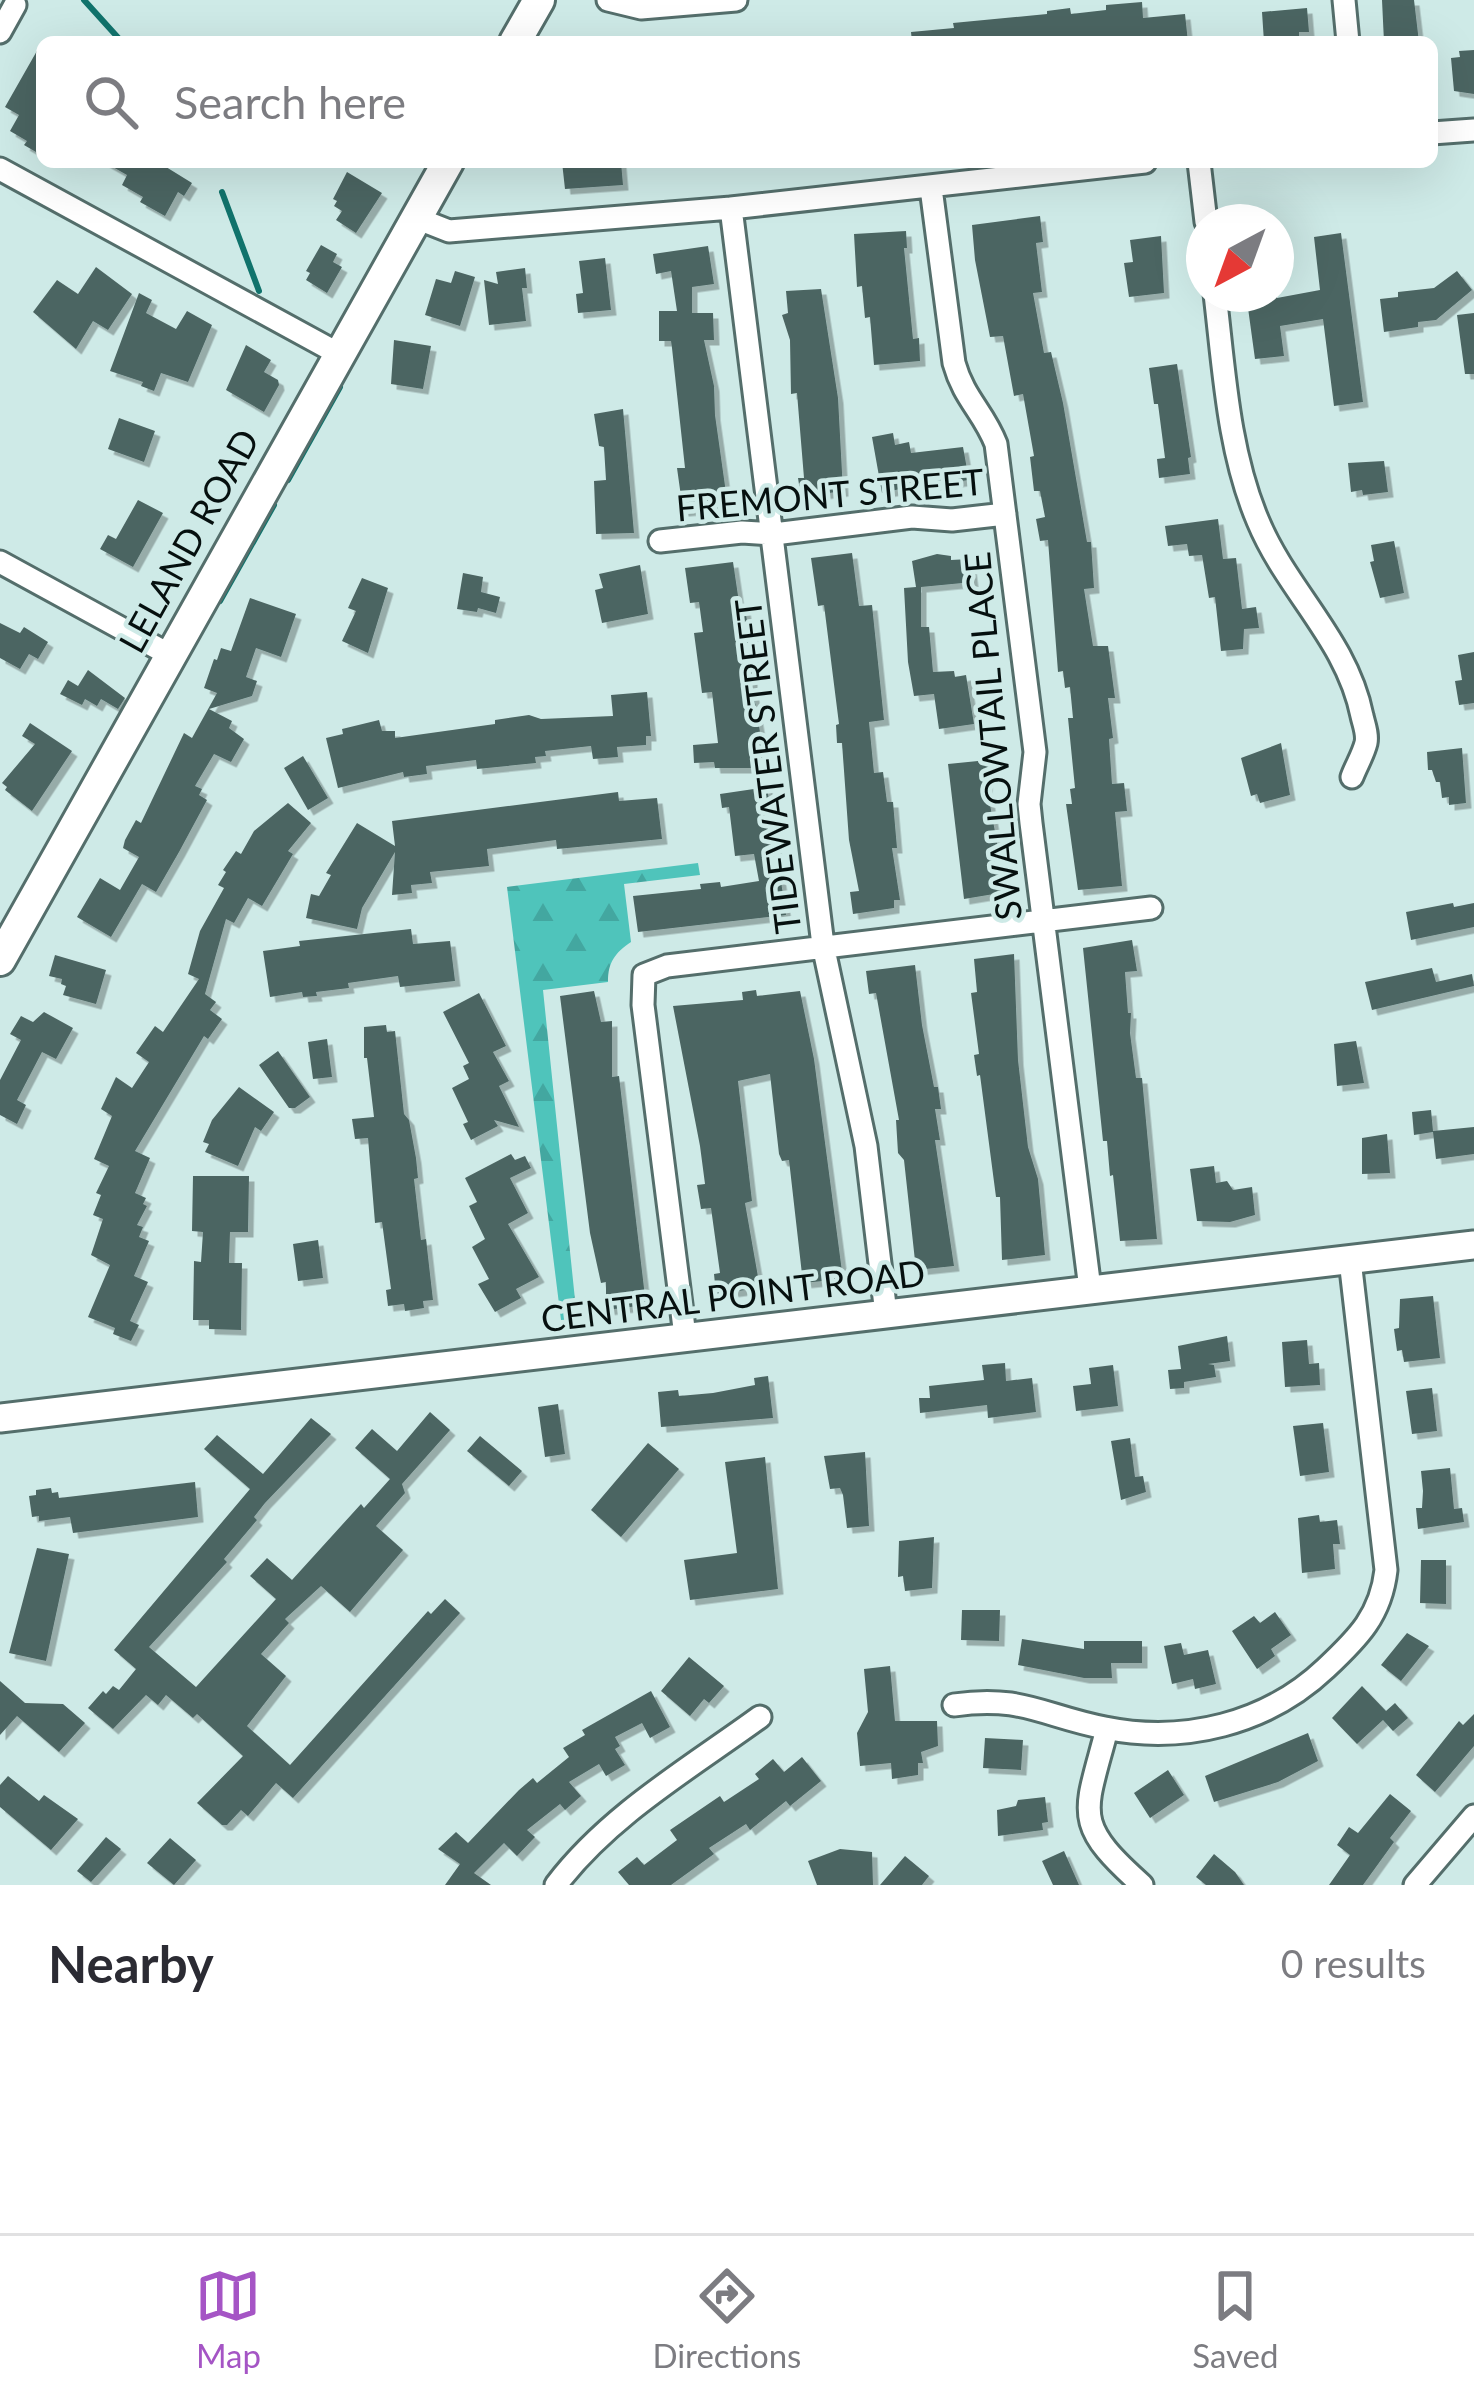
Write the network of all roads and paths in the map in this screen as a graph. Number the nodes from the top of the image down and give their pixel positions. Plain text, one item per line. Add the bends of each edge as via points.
1 (539, 0) edge
2 (608, 0) edge
3 (736, 0) edge
4 (1344, 0) edge
5 (15, 5) dead end
6 (0, 32) edge
7 (518, 36) edge
8 (1347, 36) edge
9 (1474, 130) edge
10 (1438, 133) edge
11 (445, 168) edge
12 (1096, 168) edge
13 (1200, 168) edge
14 (0, 169) edge
15 (931, 188) junction
16 (1204, 204) edge
17 (731, 208) junction
18 (416, 218) junction
19 (1216, 312) edge
20 (339, 354) junction
21 (1005, 514) junction
22 (774, 534) junction
23 (660, 541) dead end
24 (0, 562) edge
25 (170, 655) junction
26 (1352, 778) dead end
27 (1151, 908) dead end
28 (1043, 918) junction
29 (823, 945) junction
30 (0, 960) edge
31 (1474, 1245) edge
32 (1350, 1260) junction
33 (1090, 1289) junction
34 (886, 1314) junction
35 (685, 1336) junction
36 (0, 1418) edge
37 (954, 1705) dead end
38 (760, 1717) dead end
39 (1106, 1729) junction
40 (1474, 1816) edge
41 (556, 1885) edge
42 (1142, 1885) edge
43 (1415, 1885) edge

1 - 7 main road
2 - 3 street via 641,8
4 - 8 street
5 - 6 street
9 - 10 street
11 - 18 main road, LELAND ROAD
12 - 15 street
13 - 16 street
14 - 20 street
15 - 17 street
15 - 21 street, SWALLOWTAIL PLACE via 954,363 996,444
17 - 18 street via 449,231
17 - 22 street, TIDEWATER STREET
18 - 20 main road, LELAND ROAD
19 - 26 street via 1232,427 1258,523 1345,661 1359,700 1367,739
20 - 25 main road, LELAND ROAD
21 - 22 street, FREMONT STREET
21 - 28 street, SWALLOWTAIL PLACE via 1035,752 1029,804
22 - 23 street, FREMONT STREET
22 - 29 street, TIDEWATER STREET
24 - 25 street
25 - 30 main road, LELAND ROAD
27 - 28 street
28 - 29 street
28 - 33 street, SWALLOWTAIL PLACE
29 - 34 street, TIDEWATER STREET via 866,1146
29 - 35 street via 644,975
31 - 32 street, CENTRAL POINT ROAD
32 - 33 street, CENTRAL POINT ROAD
32 - 39 street via 1386,1570 1378,1609 1308,1685 1253,1716 1179,1732
33 - 34 street, CENTRAL POINT ROAD
34 - 35 street, CENTRAL POINT ROAD
35 - 36 street, CENTRAL POINT ROAD
37 - 39 street via 1020,1703
38 - 41 street via 618,1821
39 - 42 street via 1090,1823 1099,1844
40 - 43 street

